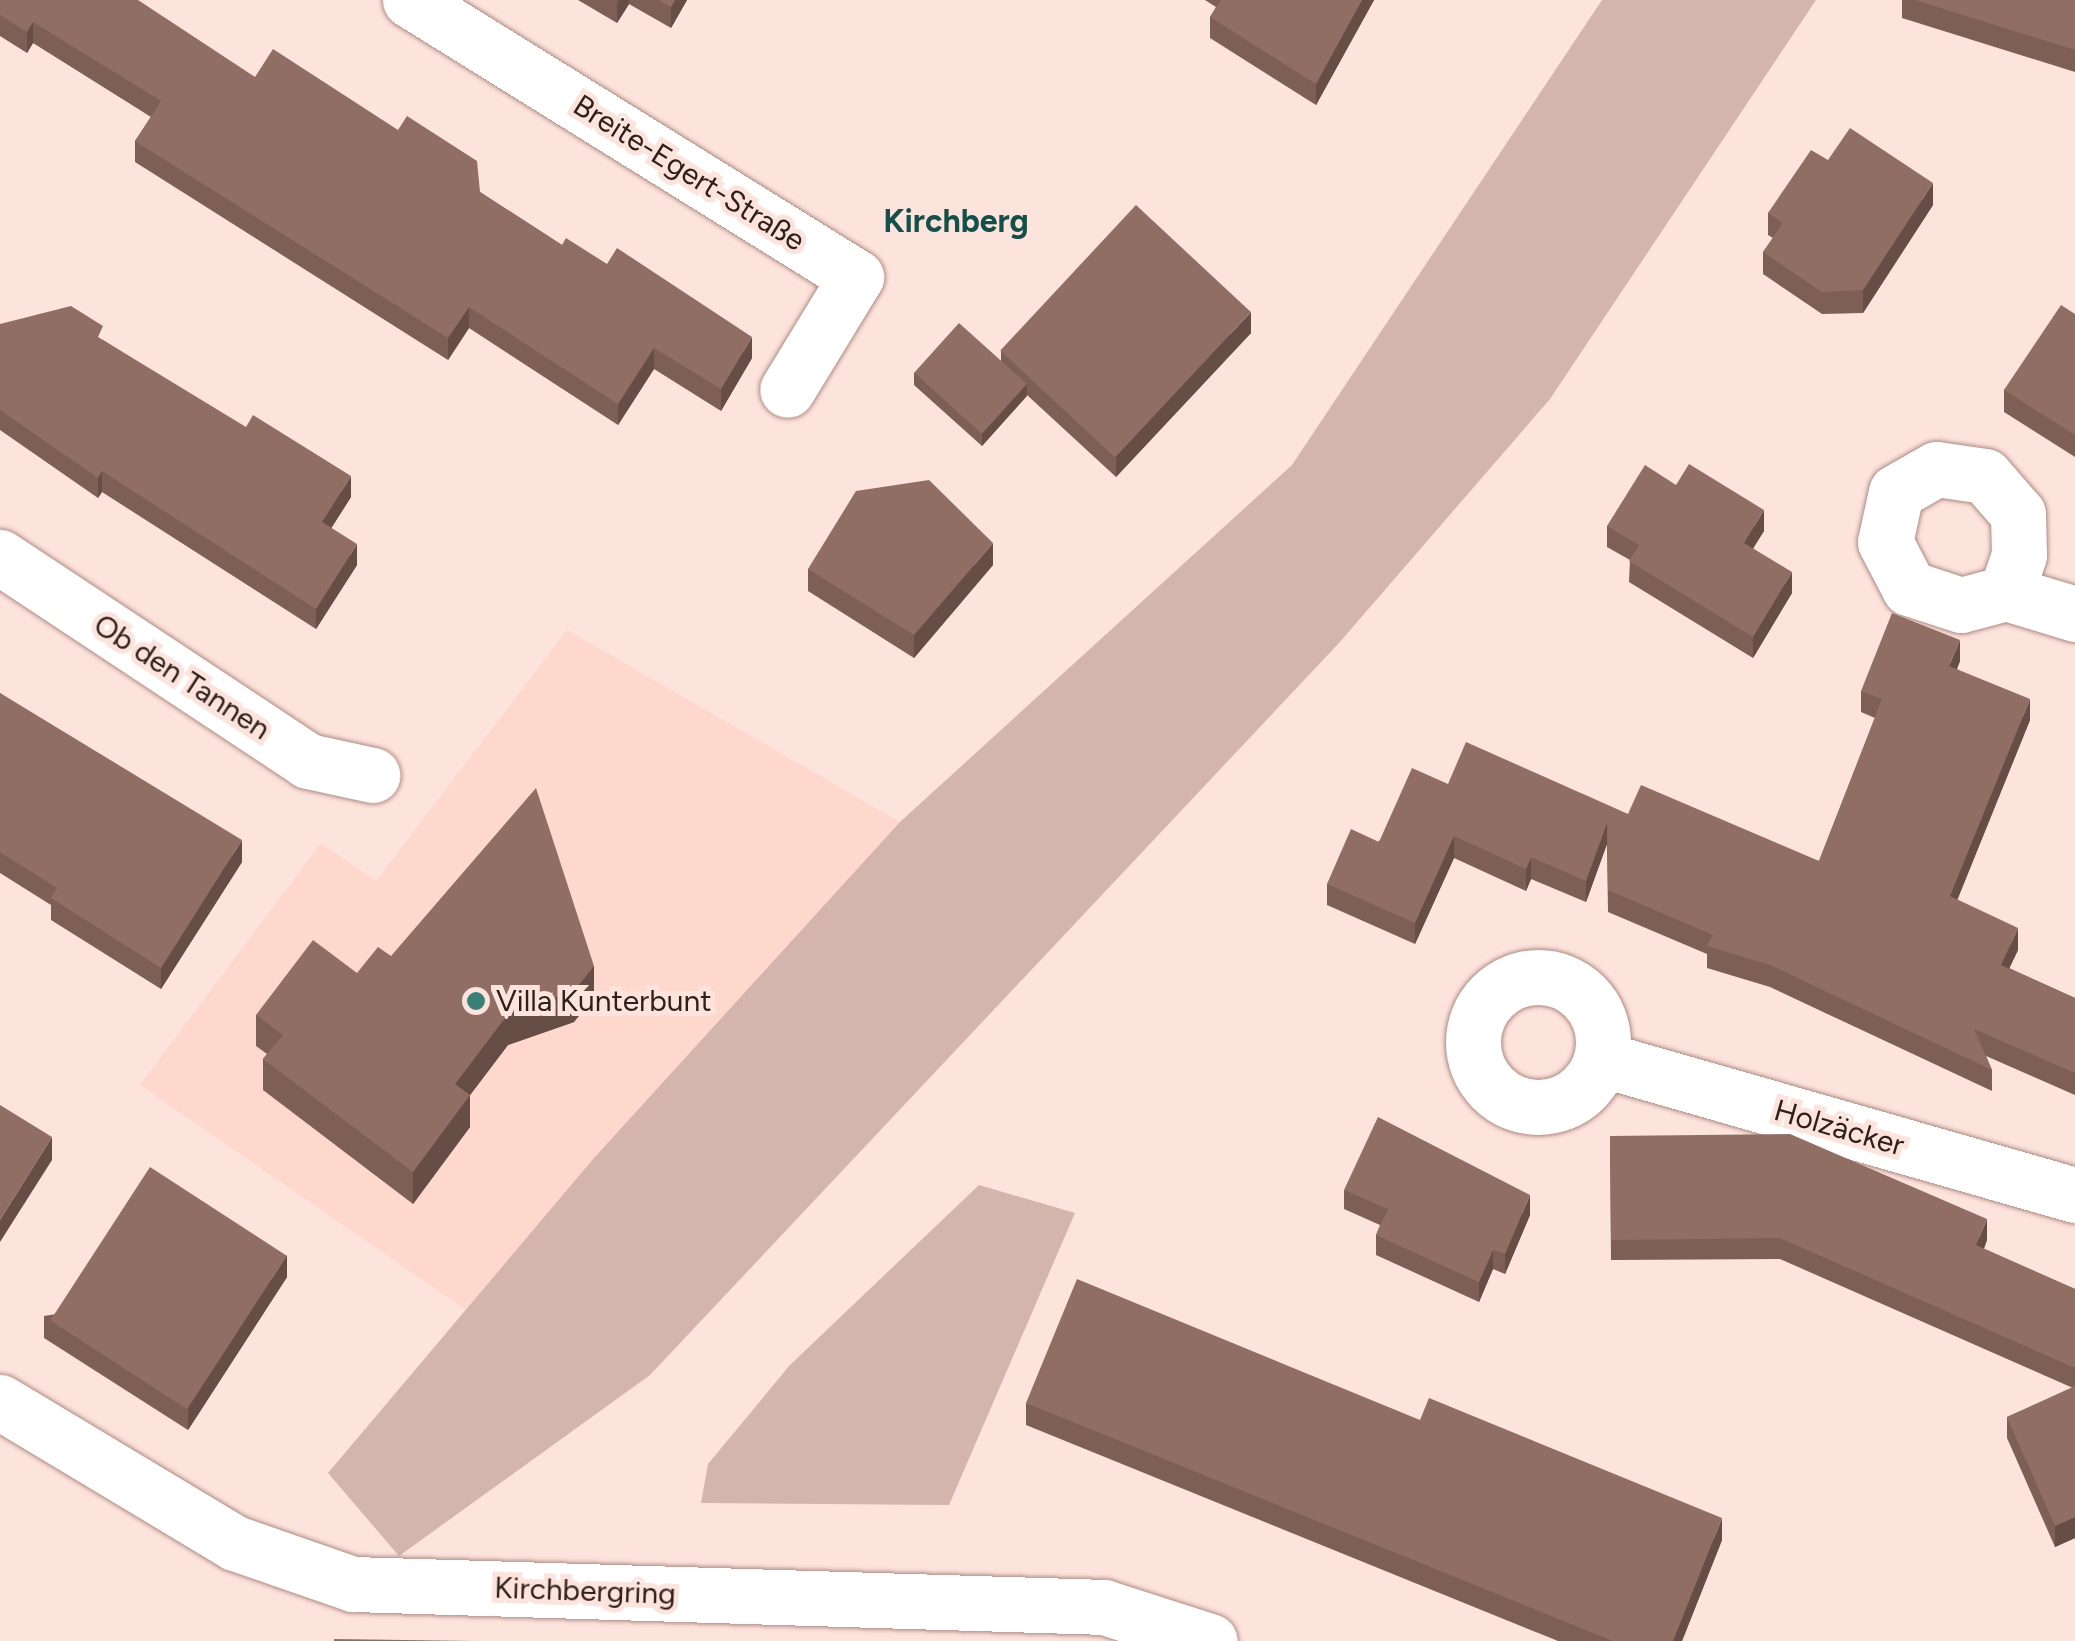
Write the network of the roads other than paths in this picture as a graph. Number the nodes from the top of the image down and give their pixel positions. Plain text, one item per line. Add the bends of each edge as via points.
1 (410, 0) edge
2 (787, 390) dead end
3 (0, 557) edge
4 (2006, 593) dead end
5 (2075, 614) edge
6 (372, 775) dead end
7 (1604, 1060) dead end
8 (2075, 1196) edge
9 (0, 1402) edge
10 (1210, 1641) edge

1 - 2 street, Breite-Egert-Straße via 856,277
3 - 6 street, Ob den Tannen via 308,761
4 - 5 street
7 - 8 street, Holzäcker
9 - 10 street, Kirchbergring via 235,1543 353,1584 1104,1607

